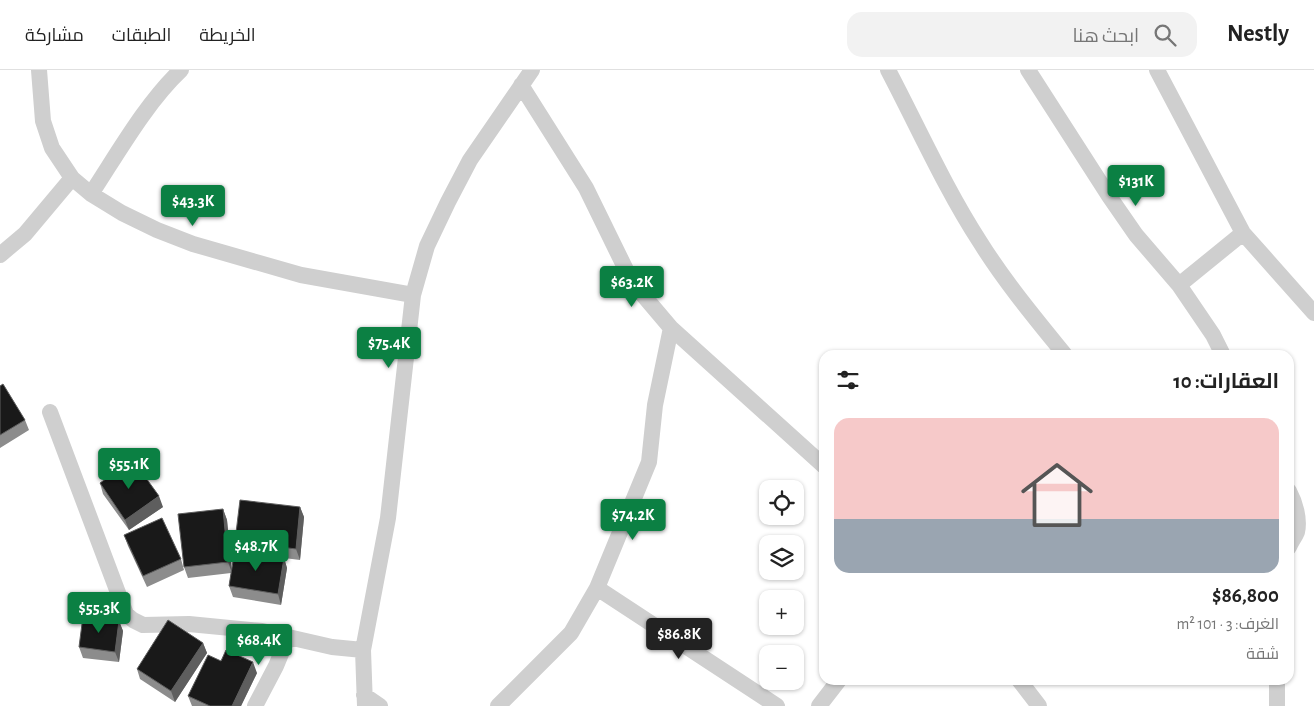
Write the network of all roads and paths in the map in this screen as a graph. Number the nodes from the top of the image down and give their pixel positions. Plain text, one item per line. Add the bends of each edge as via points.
1 (40, 70) edge
2 (181, 70) edge
3 (532, 70) edge
4 (888, 70) edge
5 (1028, 70) edge
6 (1157, 70) edge
7 (521, 85) junction
8 (72, 178) junction
9 (91, 194) junction
10 (1243, 233) junction
11 (0, 255) edge
12 (1179, 285) junction
13 (413, 295) junction
14 (1314, 313) edge
15 (671, 328) junction
16 (1061, 350) edge
17 (1220, 350) edge
18 (50, 412) dead end
19 (819, 461) edge
20 (1294, 504) edge
21 (1294, 538) edge
22 (598, 588) junction
23 (288, 637) junction
24 (363, 650) junction
25 (835, 685) edge
26 (1023, 685) edge
27 (1277, 685) edge
28 (364, 700) edge
29 (255, 706) edge
30 (380, 706) edge
31 (498, 706) edge
32 (777, 706) edge
33 (819, 706) edge
34 (1039, 706) edge
35 (1277, 706) edge

1 - 8 street via 43,121 52,148
2 - 9 street via 153,101
3 - 7 street
4 - 16 street via 979,242
5 - 12 street via 1136,235
6 - 10 street
7 - 13 street via 470,160 448,202 427,246
7 - 15 street via 586,188 632,282
8 - 9 street
8 - 11 street via 25,234
9 - 13 street via 157,230 193,244 301,275
10 - 12 street
10 - 14 street
12 - 17 street
13 - 24 street via 388,518
15 - 19 street
15 - 22 street via 655,405 649,462
18 - 23 street via 126,614 143,625 189,624 262,631
20 - 21 street via 1297,532
22 - 31 street via 571,633
22 - 32 street
23 - 24 street
23 - 29 street
24 - 28 street
25 - 33 street
26 - 34 street
27 - 35 street
28 - 30 street

